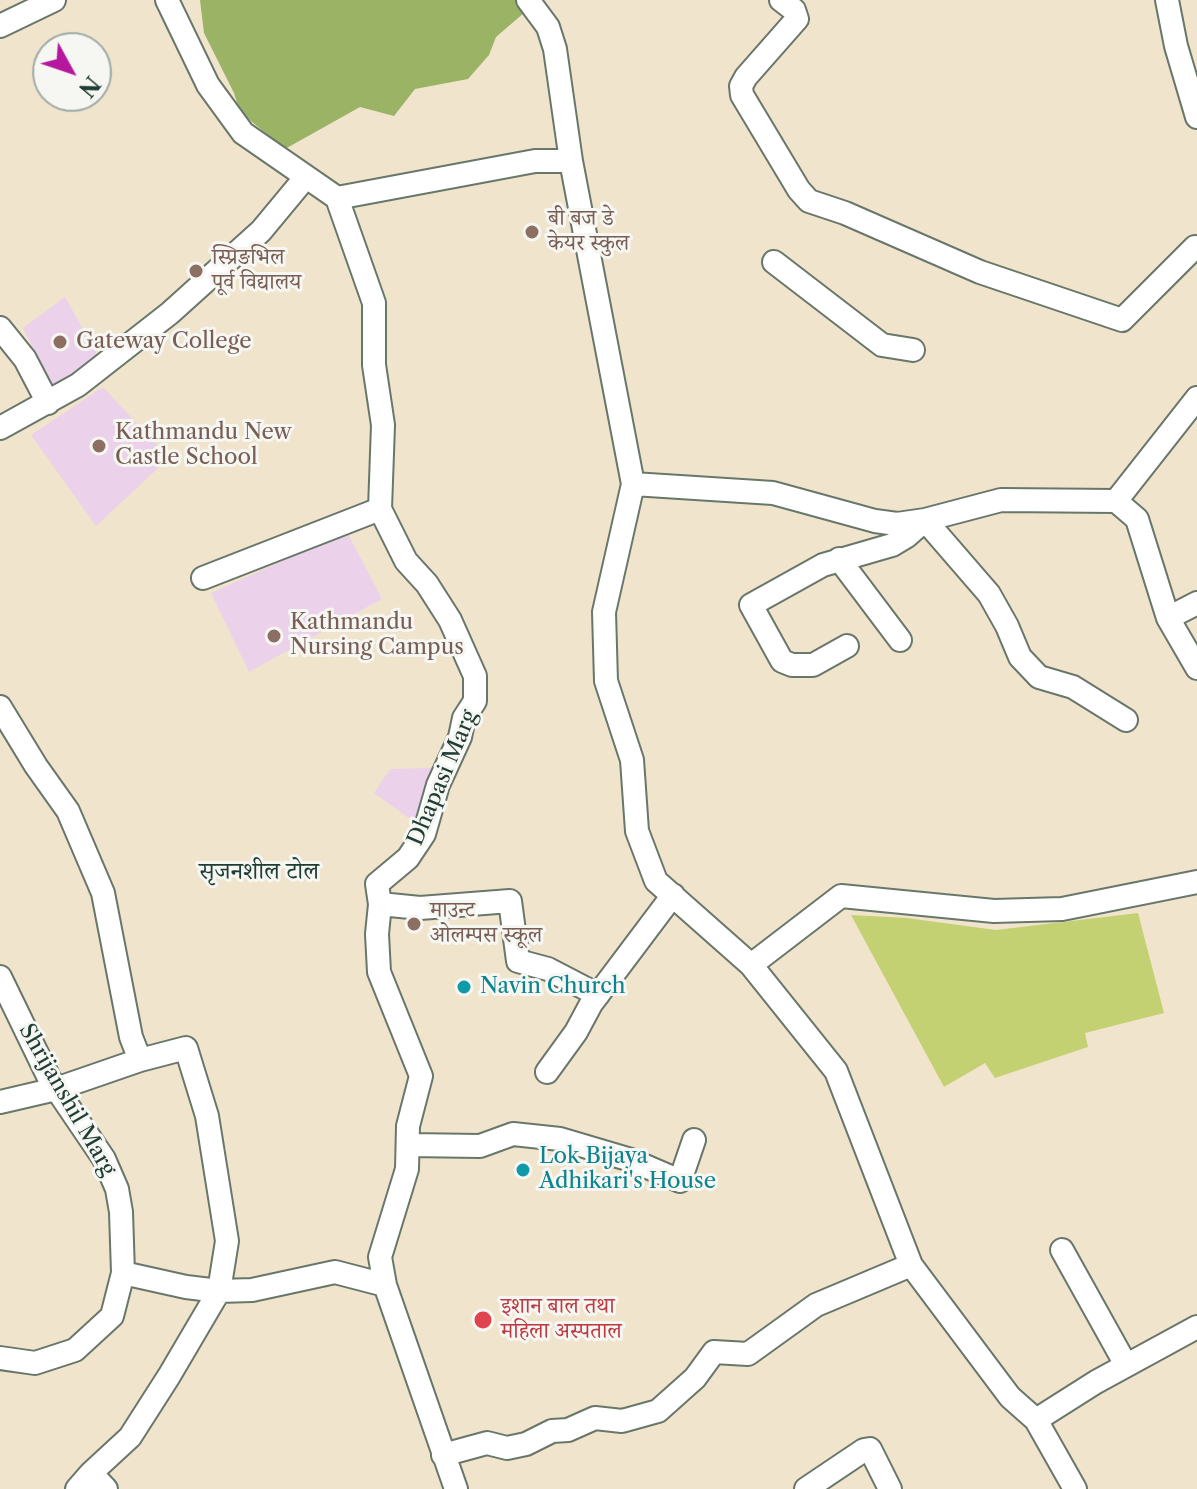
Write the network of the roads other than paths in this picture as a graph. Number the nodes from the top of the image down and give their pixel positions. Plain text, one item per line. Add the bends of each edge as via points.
1 (54, 0) edge
2 (167, 0) edge
3 (528, 0) edge
4 (781, 0) edge
5 (1167, 0) edge
6 (0, 26) edge
7 (1197, 117) edge
8 (571, 161) junction
9 (305, 178) junction
10 (337, 198) junction
11 (1195, 247) edge
12 (774, 262) dead end
13 (0, 328) edge
14 (913, 350) dead end
15 (1197, 398) edge
16 (48, 403) junction
17 (0, 428) edge
18 (633, 484) junction
19 (1116, 501) junction
20 (380, 509) junction
21 (925, 520) junction
22 (839, 559) junction
23 (203, 578) dead end
24 (1197, 603) edge
25 (1168, 618) junction
26 (900, 640) dead end
27 (847, 646) dead end
28 (1197, 668) edge
29 (0, 707) edge
30 (1126, 720) dead end
31 (1197, 882) edge
32 (673, 895) junction
33 (380, 904) junction
34 (751, 965) junction
35 (0, 977) edge
36 (598, 995) junction
37 (140, 1060) junction
38 (547, 1072) dead end
39 (56, 1089) junction
40 (0, 1102) edge
41 (694, 1140) dead end
42 (409, 1145) junction
43 (1062, 1250) dead end
44 (911, 1265) junction
45 (123, 1273) junction
46 (385, 1285) junction
47 (219, 1291) junction
48 (1197, 1327) edge
49 (0, 1358) edge
50 (1126, 1365) junction
51 (1036, 1420) junction
52 (443, 1455) junction
53 (91, 1484) edge
54 (456, 1489) edge
55 (806, 1489) edge
56 (890, 1489) edge
57 (1075, 1489) edge

1 - 6 street
2 - 9 street via 208,85 243,133
3 - 8 street via 548,27 555,49
4 - 11 street via 797,19 746,77 742,95 809,201 980,272 1122,320
5 - 7 street
8 - 10 street via 535,161
8 - 18 street
9 - 10 street
9 - 16 street via 261,231 180,304
10 - 20 street, Dhapasi Marg via 374,303 374,365 383,425
12 - 14 street via 882,345
13 - 16 street via 25,359
15 - 19 street
16 - 17 street
18 - 21 street via 773,493 875,521
18 - 32 street via 604,612 606,681 632,760 637,831 656,881
19 - 21 street via 1001,500
19 - 25 street via 1137,519
20 - 23 street
20 - 33 street, Dhapasi Marg via 406,561 450,620 475,676 475,701 438,785 424,834 408,858 377,884
21 - 22 street via 892,545
21 - 30 street via 989,594 1020,657 1039,677 1073,687
22 - 26 street
22 - 27 street via 751,605 782,661 813,665
24 - 25 street
25 - 28 street
29 - 37 street via 68,811 103,893
31 - 34 street via 1062,909 994,911 841,896
32 - 34 street
32 - 36 street
33 - 36 street via 420,908 510,901 518,961 548,969
33 - 42 street, Dhapasi Marg via 379,972 421,1076 408,1126
34 - 44 street via 836,1071
35 - 39 street, Shrijanshil Marg
36 - 38 street
37 - 39 street
37 - 47 street via 186,1048 207,1116 227,1241
39 - 40 street
39 - 45 street, Shrijanshil Marg via 104,1159 117,1189
41 - 42 street via 680,1181 560,1139 513,1134 480,1146
42 - 46 street, Dhapasi Marg via 407,1169 380,1257
43 - 50 street
44 - 51 street via 1010,1397
44 - 52 street via 816,1305 748,1354 714,1352 695,1378 658,1411 622,1421 595,1418 507,1448 487,1443
45 - 47 street
45 - 49 street via 112,1316 75,1350 35,1363
46 - 47 street via 335,1272 252,1290
46 - 52 street, Dhapasi Marg
47 - 53 street via 130,1437
48 - 50 street
50 - 51 street
51 - 57 street
52 - 54 street, Dhapasi Marg
55 - 56 street via 870,1449

